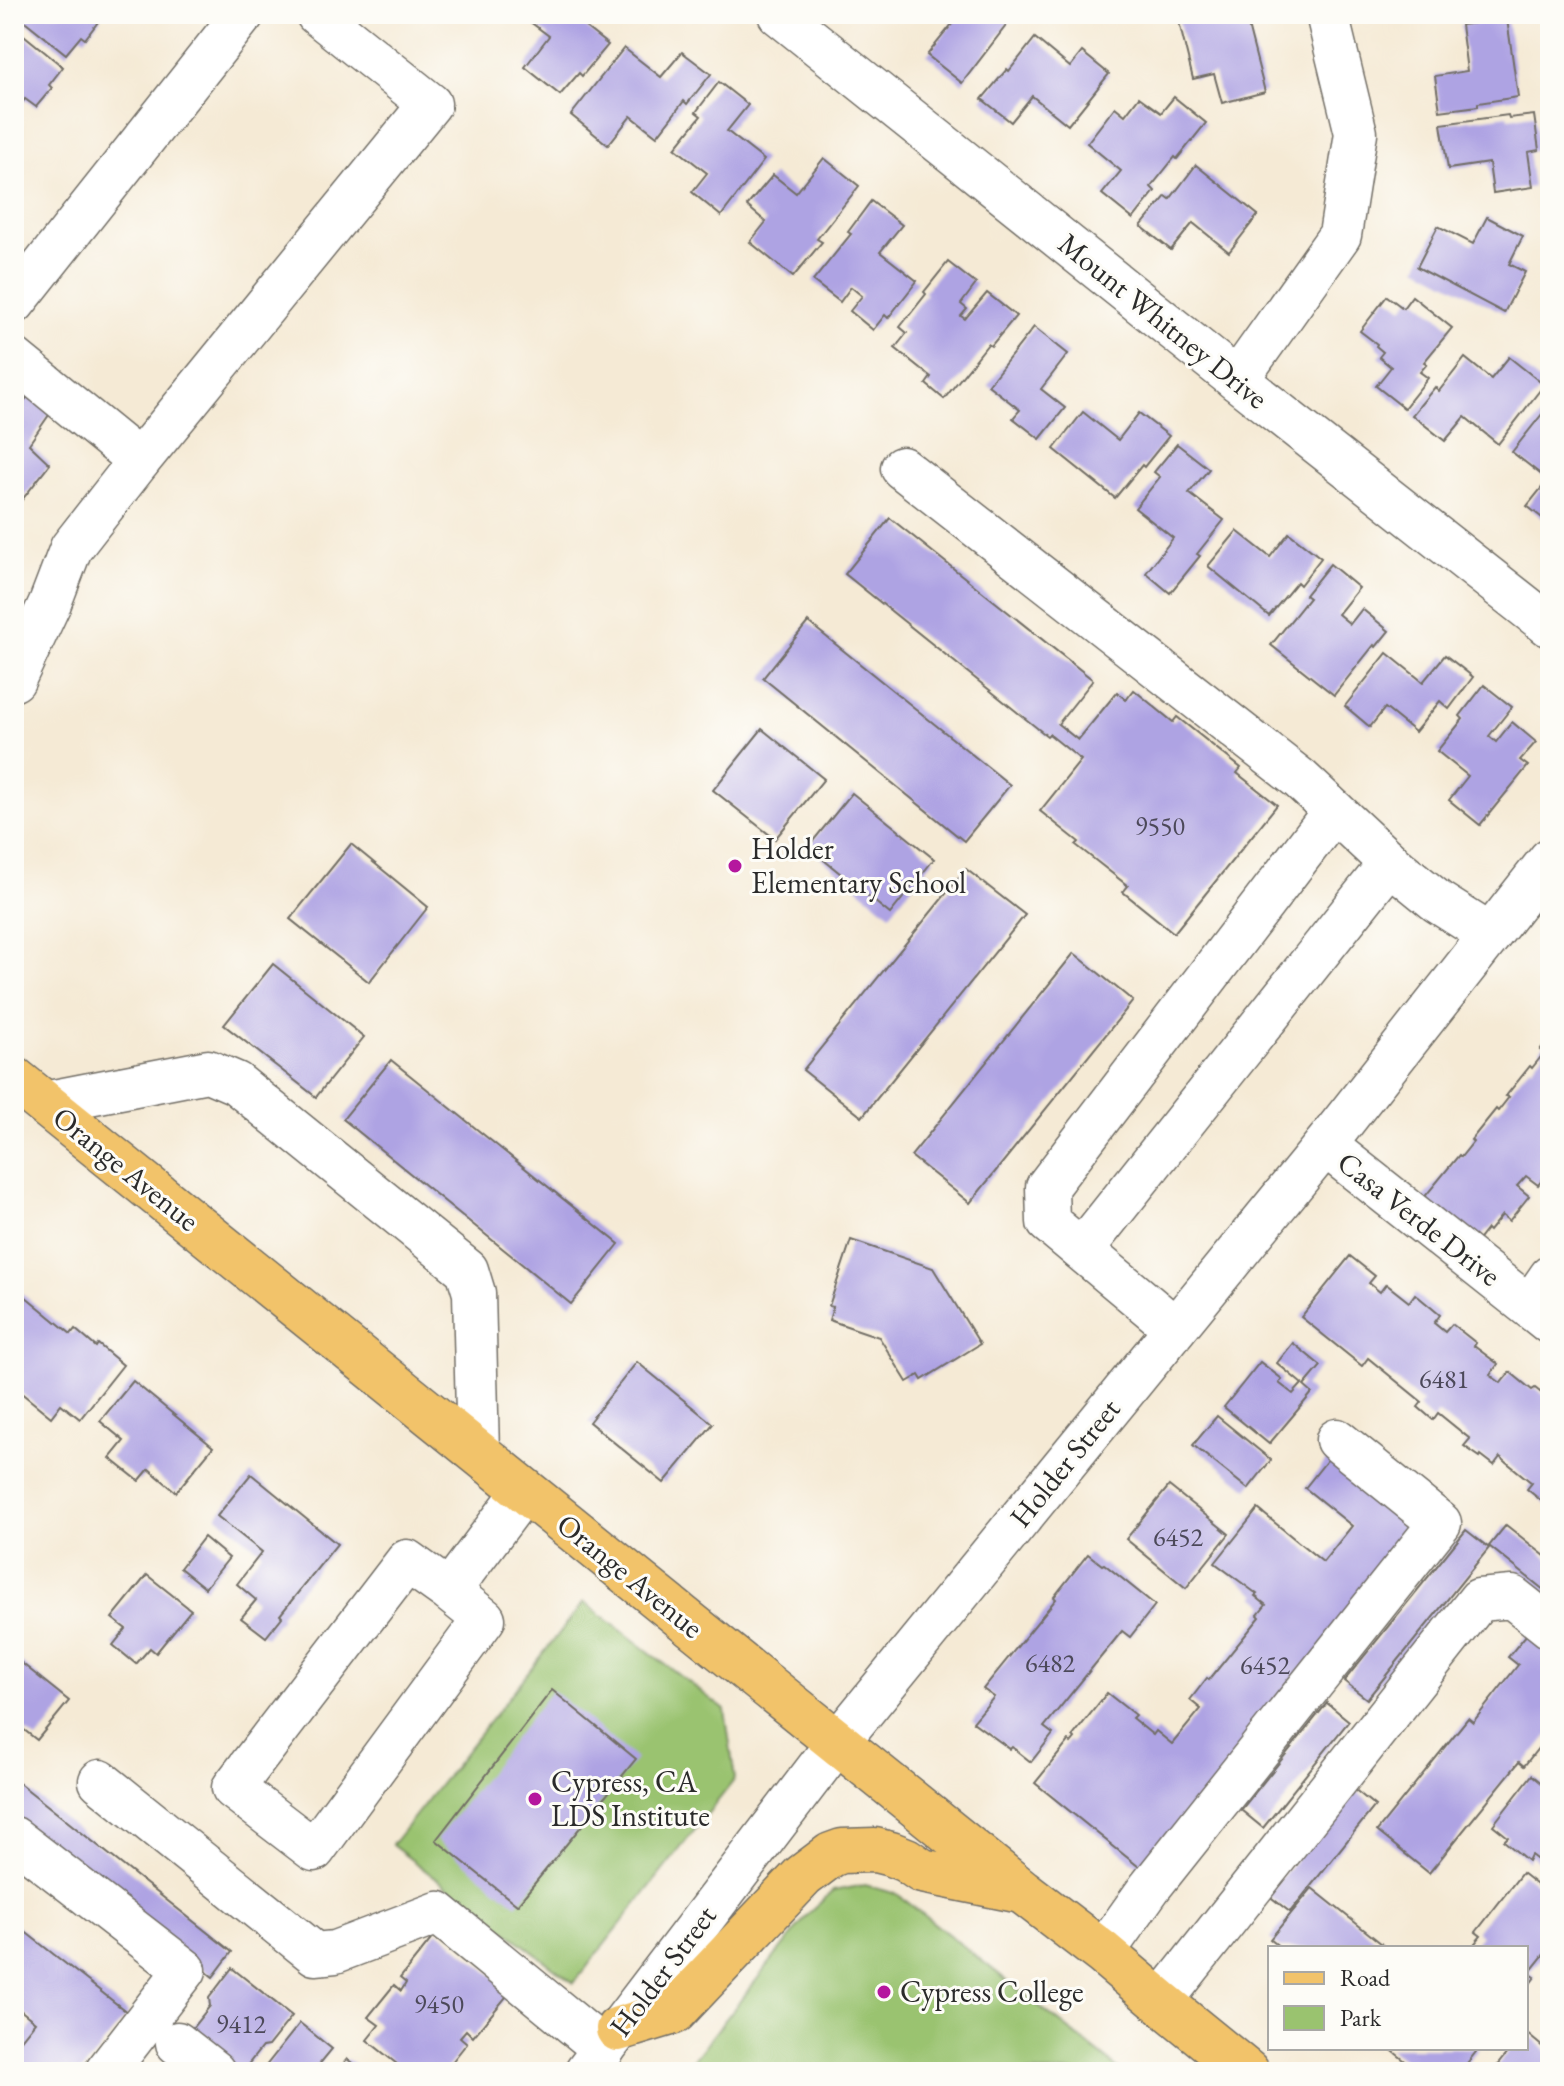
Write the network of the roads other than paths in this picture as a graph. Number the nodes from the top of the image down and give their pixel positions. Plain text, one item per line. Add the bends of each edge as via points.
1 (243, 14) edge
2 (317, 14) edge
3 (779, 14) edge
4 (1327, 14) edge
5 (14, 303) edge
6 (14, 359) edge
7 (1237, 380) junction
8 (139, 461) junction
9 (902, 468) dead end
10 (1550, 626) edge
11 (14, 680) edge
12 (1334, 811) junction
13 (1550, 859) edge
14 (1390, 863) junction
15 (1490, 935) junction
16 (29, 1091) edge
17 (1325, 1145) junction
18 (1082, 1250) junction
19 (1543, 1302) edge
20 (1175, 1328) junction
21 (1337, 1440) dead end
22 (478, 1453) junction
23 (524, 1491) junction
24 (449, 1591) junction
25 (1550, 1627) edge
26 (837, 1743) junction
27 (100, 1781) dead end
28 (14, 1838) edge
29 (1022, 1891) junction
30 (1103, 1953) junction
31 (1161, 2002) junction
32 (177, 2043) dead end
33 (602, 2050) edge
34 (106, 2072) edge
35 (214, 2072) edge
36 (1247, 2072) edge

1 - 5 street
2 - 8 street via 430,104
3 - 7 street, Mount Whitney Drive
4 - 7 street via 1356,133 1340,235
6 - 8 street
7 - 10 street, Mount Whitney Drive
8 - 11 street via 71,548
9 - 12 street
12 - 14 street
12 - 18 street via 1047,1187 1048,1222
13 - 15 street, Holder Street
14 - 15 street
14 - 18 street
15 - 17 street, Holder Street
16 - 22 main road, Orange Avenue
16 - 22 street via 208,1071 236,1083 467,1270 474,1293
17 - 19 street, Casa Verde Drive
17 - 20 street, Holder Street
18 - 20 street
20 - 26 street, Holder Street
21 - 30 street via 1440,1523
22 - 23 main road, Orange Avenue
23 - 24 street
23 - 26 main road, Orange Avenue
24 - 24 street via 407,1561 233,1788 314,1850 484,1619
25 - 31 street via 1512,1597 1479,1600
26 - 29 main road, Orange Avenue
26 - 33 street, Holder Street
27 - 33 street via 315,1954 335,1952 438,1913
28 - 34 street via 185,1970
29 - 30 main road, Orange Avenue
29 - 33 main road via 922,1871 875,1850 831,1855 803,1876 674,2012
30 - 31 main road, Orange Avenue
31 - 36 main road, Orange Avenue
32 - 35 street

